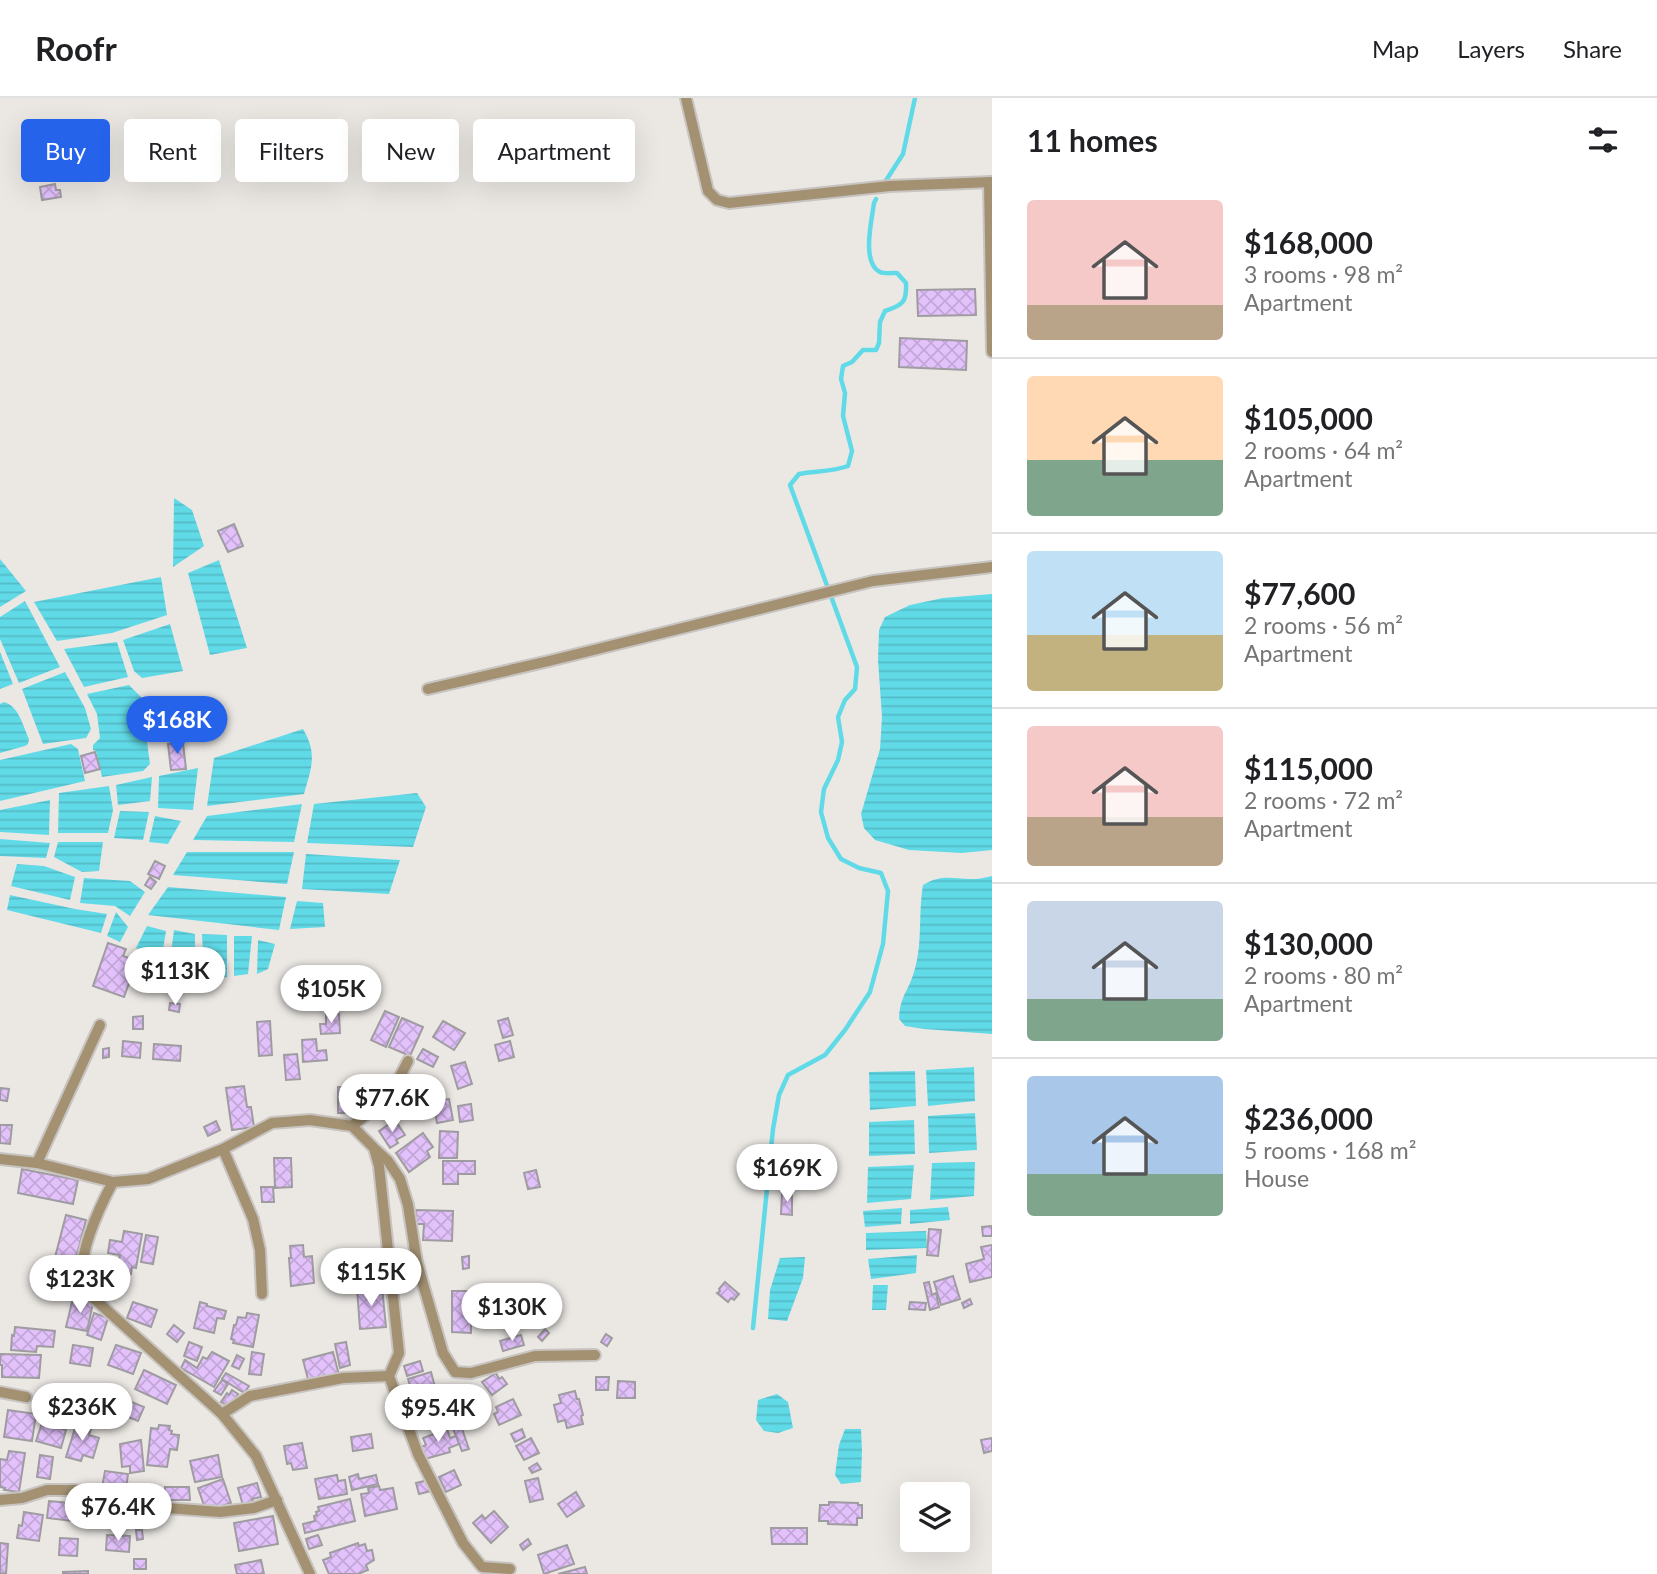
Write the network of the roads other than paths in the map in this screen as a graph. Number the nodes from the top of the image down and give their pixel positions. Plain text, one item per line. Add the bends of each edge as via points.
1 (686, 98) edge
2 (990, 182) edge
3 (992, 352) edge
4 (992, 567) edge
5 (428, 689) dead end
6 (100, 1025) dead end
7 (408, 1061) dead end
8 (352, 1126) junction
9 (374, 1148) junction
10 (223, 1150) junction
11 (0, 1159) edge
12 (37, 1163) junction
13 (113, 1182) junction
14 (262, 1294) dead end
15 (595, 1355) dead end
16 (389, 1376) junction
17 (0, 1392) edge
18 (26, 1397) dead end
19 (222, 1414) junction
20 (0, 1500) edge
21 (277, 1500) junction
22 (510, 1569) dead end
23 (310, 1574) edge

1 - 2 street via 708,191 717,200 729,203 890,186
2 - 3 street
4 - 5 street via 873,581
6 - 12 street
7 - 8 street via 394,1088
8 - 9 street
8 - 10 street via 310,1120 272,1123
9 - 15 street via 400,1179 417,1263 443,1353 455,1372 471,1373 536,1356
9 - 16 street via 399,1353
10 - 13 street via 148,1180
10 - 14 street via 253,1219
11 - 12 street
12 - 13 street
13 - 19 street via 88,1240 82,1268 85,1289
16 - 19 street via 343,1378 250,1396
16 - 22 street via 418,1454 463,1543 482,1567
17 - 18 street
19 - 21 street via 256,1456
20 - 21 street via 47,1490 74,1490 167,1508 220,1512
21 - 23 street

